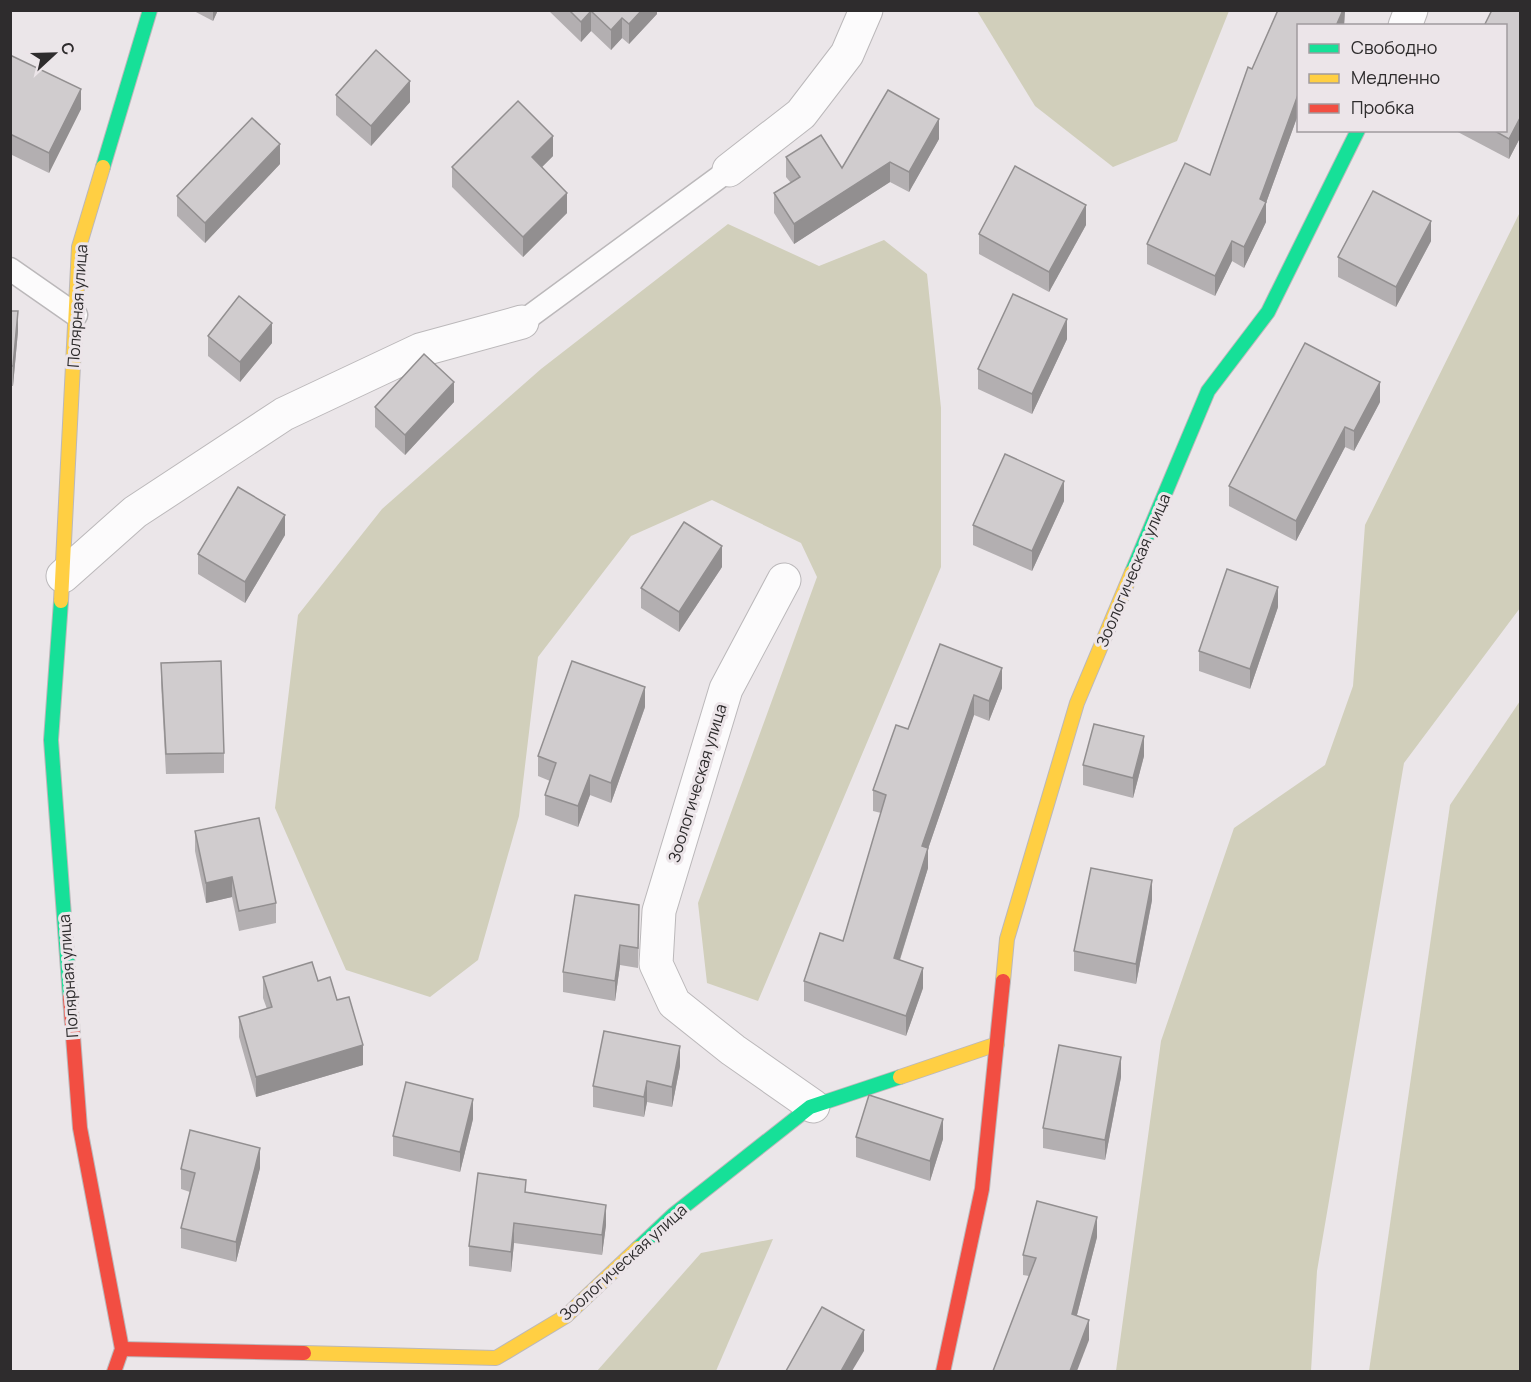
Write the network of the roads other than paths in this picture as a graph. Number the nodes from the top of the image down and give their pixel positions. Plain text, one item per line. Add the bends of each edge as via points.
1 (150, 10) edge
2 (866, 10) edge
3 (1357, 132) edge
4 (729, 170) joint
5 (10, 269) edge
6 (76, 315) junction
7 (522, 322) joint
8 (63, 576) junction
9 (784, 580) dead end
10 (997, 1044) junction
11 (813, 1106) junction
12 (122, 1349) junction
13 (490, 1365) edge
14 (114, 1371) edge
15 (943, 1371) edge

1 - 6 street, Полярная улица via 79,247
2 - 4 street via 847,54 801,114
3 - 10 street, Зоологическая улица via 1268,312 1208,391 1077,703 1007,939
4 - 7 lane
5 - 6 lane
6 - 8 street, Полярная улица
7 - 8 street via 420,350 284,414 135,512
8 - 12 street, Полярная улица via 51,740 76,1081 80,1128
9 - 11 street, Зоологическая улица via 726,690 659,911 656,964 674,1003
10 - 11 street, Зоологическая улица
10 - 15 street, Зоологическая улица via 982,1190
11 - 13 street, Зоологическая улица via 673,1215 566,1316
12 - 13 street, Зоологическая улица
12 - 14 street

